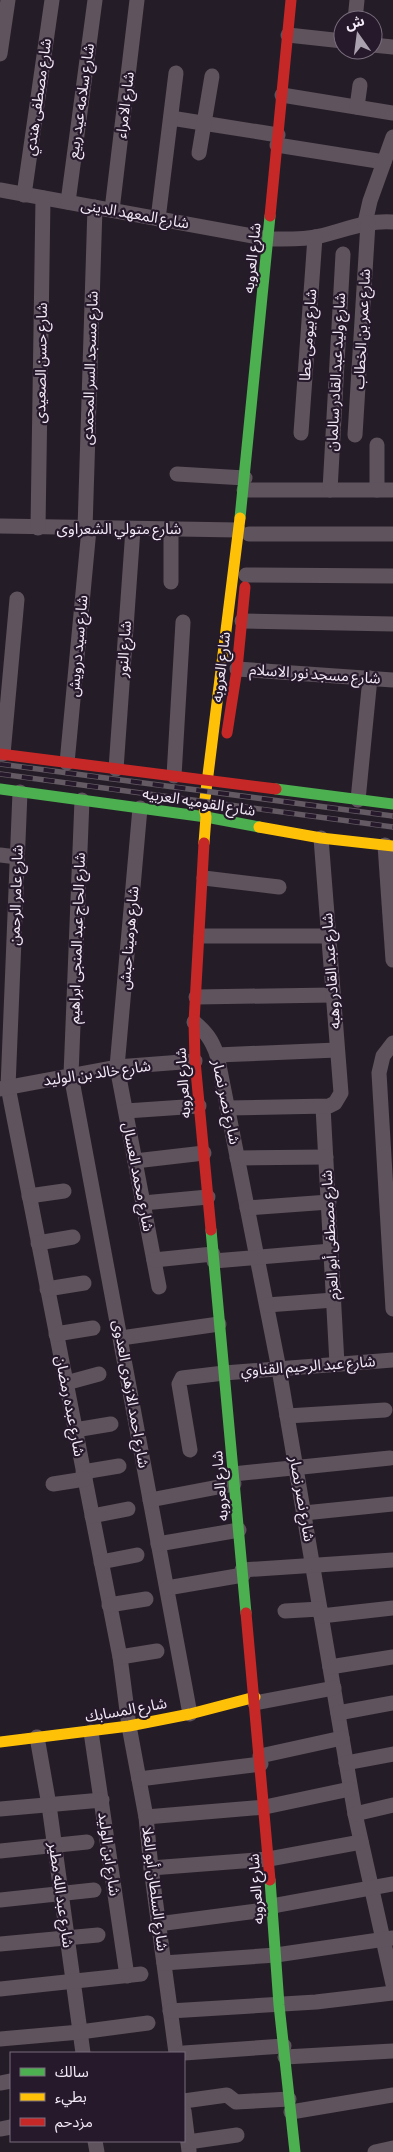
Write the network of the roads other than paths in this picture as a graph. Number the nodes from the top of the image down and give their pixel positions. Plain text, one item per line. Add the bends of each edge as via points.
1 (8, 0) edge
2 (52, 0) edge
3 (95, 0) edge
4 (137, 0) edge
5 (291, 0) edge
6 (288, 35) junction
7 (333, 40) edge
8 (0, 54) edge
9 (176, 73) dead end
10 (212, 76) dead end
11 (360, 85) dead end
12 (282, 95) junction
13 (358, 108) junction
14 (393, 113) edge
15 (170, 118) junction
16 (204, 124) junction
17 (393, 136) edge
18 (278, 140) junction
19 (199, 153) dead end
20 (388, 156) edge
21 (0, 190) edge
22 (24, 194) junction
23 (43, 198) junction
24 (68, 202) junction
25 (95, 207) junction
26 (112, 210) junction
27 (158, 219) junction
28 (393, 222) edge
29 (367, 223) junction
30 (315, 237) junction
31 (269, 239) junction
32 (343, 254) dead end
33 (301, 433) dead end
34 (355, 435) dead end
35 (377, 445) dead end
36 (176, 474) dead end
37 (244, 484) junction
38 (330, 490) junction
39 (377, 490) junction
40 (393, 490) edge
41 (0, 526) edge
42 (242, 527) junction
43 (38, 528) junction
44 (87, 529) junction
45 (133, 529) junction
46 (170, 529) junction
47 (393, 534) edge
48 (248, 550) dead end
49 (246, 571) joint
50 (393, 576) edge
51 (171, 582) dead end
52 (17, 599) dead end
53 (242, 621) junction
54 (182, 622) dead end
55 (393, 624) edge
56 (236, 669) junction
57 (370, 678) junction
58 (393, 680) edge
59 (226, 744) dead end
60 (1, 754) edge
61 (67, 762) junction
62 (116, 769) junction
63 (174, 776) junction
64 (207, 780) junction
65 (0, 789) edge
66 (20, 792) junction
67 (82, 800) junction
68 (358, 800) junction
69 (393, 804) edge
70 (218, 806) dead end
71 (140, 808) junction
72 (206, 817) junction
73 (321, 838) junction
74 (389, 845) edge
75 (0, 855) edge
76 (17, 857) junction
77 (204, 878) junction
78 (279, 887) dead end
79 (7, 928) edge
80 (200, 936) junction
81 (328, 936) junction
82 (393, 960) edge
83 (6, 995) edge
84 (333, 996) junction
85 (196, 997) junction
86 (194, 1022) junction
87 (393, 1043) edge
88 (337, 1050) junction
89 (217, 1055) junction
90 (4, 1060) edge
91 (195, 1061) junction
92 (118, 1067) junction
93 (386, 1072) edge
94 (72, 1075) junction
95 (4, 1088) edge
96 (329, 1105) junction
97 (199, 1106) junction
98 (227, 1108) junction
99 (126, 1111) junction
100 (204, 1153) junction
101 (326, 1156) junction
102 (237, 1158) junction
103 (135, 1161) junction
104 (64, 1191) dead end
105 (29, 1196) junction
106 (208, 1197) junction
107 (329, 1202) junction
108 (144, 1203) junction
109 (247, 1208) junction
110 (73, 1237) dead end
111 (38, 1243) junction
112 (331, 1251) junction
113 (213, 1257) junction
114 (257, 1257) junction
115 (154, 1260) junction
116 (84, 1283) dead end
117 (159, 1287) dead end
118 (47, 1289) junction
119 (334, 1300) junction
120 (266, 1305) junction
121 (393, 1309) edge
122 (220, 1324) junction
123 (93, 1328) dead end
124 (56, 1334) junction
125 (121, 1338) junction
126 (393, 1360) edge
127 (337, 1364) junction
128 (279, 1369) junction
129 (224, 1372) junction
130 (99, 1374) dead end
131 (66, 1383) junction
132 (384, 1410) dead end
133 (287, 1416) junction
134 (111, 1424) dead end
135 (75, 1430) junction
136 (190, 1450) dead end
137 (390, 1458) dead end
138 (119, 1466) dead end
139 (296, 1468) junction
140 (84, 1475) junction
141 (234, 1479) junction
142 (53, 1484) dead end
143 (150, 1500) junction
144 (393, 1504) edge
145 (128, 1510) dead end
146 (304, 1513) junction
147 (92, 1516) junction
148 (239, 1530) junction
149 (158, 1544) junction
150 (137, 1555) dead end
151 (393, 1560) edge
152 (101, 1562) junction
153 (313, 1566) junction
154 (243, 1573) junction
155 (166, 1588) junction
156 (146, 1599) dead end
157 (109, 1605) junction
158 (393, 1608) edge
159 (285, 1611) dead end
160 (321, 1612) junction
161 (157, 1651) dead end
162 (393, 1656) edge
163 (120, 1657) junction
164 (330, 1668) junction
165 (334, 1688) junction
166 (255, 1700) junction
167 (393, 1703) edge
168 (338, 1713) junction
169 (190, 1714) junction
170 (129, 1726) junction
171 (91, 1732) junction
172 (37, 1737) junction
173 (342, 1738) junction
174 (0, 1742) edge
175 (393, 1754) edge
176 (260, 1760) junction
177 (346, 1763) junction
178 (139, 1779) junction
179 (350, 1789) junction
180 (102, 1800) junction
181 (393, 1804) edge
182 (49, 1805) junction
183 (264, 1807) junction
184 (0, 1810) edge
185 (355, 1814) junction
186 (146, 1817) junction
187 (87, 1842) dead end
188 (361, 1842) junction
189 (55, 1846) junction
190 (0, 1851) edge
191 (269, 1859) junction
192 (151, 1868) junction
193 (393, 1884) edge
194 (372, 1889) junction
195 (94, 1890) dead end
196 (62, 1895) junction
197 (0, 1900) edge
198 (272, 1907) junction
199 (158, 1924) junction
200 (98, 1935) dead end
201 (67, 1938) junction
202 (389, 1940) edge
203 (0, 1944) edge
204 (276, 1955) junction
205 (164, 1963) junction
206 (73, 1982) junction
207 (393, 1984) edge
208 (0, 1989) edge
209 (393, 1994) edge
210 (279, 2005) junction
211 (170, 2011) junction
212 (148, 2023) dead end
213 (80, 2032) junction
214 (0, 2039) edge
215 (393, 2051) edge
216 (83, 2052) edge
217 (176, 2052) edge
218 (284, 2052) junction
219 (185, 2053) edge
220 (393, 2095) edge
221 (185, 2101) edge
222 (290, 2106) junction
223 (185, 2117) edge
224 (237, 2135) dead end
225 (189, 2147) edge
226 (393, 2148) edge
227 (295, 2152) edge
228 (375, 2152) edge

1 - 8 street
2 - 22 street, شارع مصطفى هندي
3 - 24 street, شارع سلامه عيد ربيع
4 - 26 street, شارع الامراء
5 - 6 street, شارع العروبه
6 - 7 street
6 - 12 street, شارع العروبه
9 - 15 street
10 - 16 street
11 - 13 street
12 - 13 street
12 - 18 street, شارع العروبه
13 - 14 street
15 - 16 street
15 - 27 street
16 - 18 street
16 - 19 street
17 - 20 street, شارع عمر بن الخطاب
18 - 20 street
18 - 31 street, شارع العروبه
20 - 29 street, شارع عمر بن الخطاب via 370,201
21 - 22 street, شارع المعهد الدينى
22 - 23 street, شارع المعهد الدينى
23 - 24 street, شارع المعهد الدينى
23 - 43 street, شارع حسن الصعيدى
24 - 25 street, شارع المعهد الدينى
25 - 26 street, شارع المعهد الدينى
25 - 44 street, شارع مسجد السر المحمدى
26 - 27 street, شارع المعهد الدينى
27 - 31 street, شارع المعهد الدينى
28 - 29 street, شارع المعهد الدينى
29 - 30 street, شارع المعهد الدينى
29 - 34 street, شارع عمر بن الخطاب
30 - 31 street, شارع المعهد الدينى
30 - 33 street, شارع بيومى عطا
31 - 37 street, شارع العروبه
32 - 38 street, شارع وليد عبد القادر سالمان
35 - 39 street
36 - 37 street
37 - 38 street
37 - 42 street, شارع العروبه
38 - 39 street
39 - 40 street
41 - 43 street, شارع متولي الشعراوى
42 - 46 street, شارع متولي الشعراوى
42 - 47 street, شارع متولي الشعراوى
42 - 48 street, شارع العروبه
42 - 64 street, شارع العروبه
43 - 44 street, شارع متولي الشعراوى
44 - 45 street, شارع متولي الشعراوى
44 - 61 street, شارع سيد درويش
45 - 46 street, شارع متولي الشعراوى
45 - 62 street, شارع النور
46 - 51 street
49 - 50 street
49 - 53 street, شارع العروبه
52 - 60 street
53 - 55 street
53 - 56 street, شارع العروبه
54 - 63 street
56 - 57 street, شارع مسجد نور الاسلام
56 - 59 street, شارع العروبه
57 - 58 street, شارع مسجد نور الاسلام
57 - 68 street
60 - 61 street, شارع القوميه العربيه
61 - 62 street, شارع القوميه العربيه
62 - 63 street, شارع القوميه العربيه
63 - 64 street, شارع القوميه العربيه
64 - 68 street, شارع القوميه العربيه
64 - 72 street, شارع العروبه
65 - 66 street, شارع القوميه العربيه
66 - 67 street, شارع القوميه العربيه
66 - 76 street, شارع عامر الرحمن
67 - 71 street, شارع القوميه العربيه
67 - 94 street, شارع الحاج عبد المنجى ابراهيم
68 - 69 street, شارع القوميه العربيه
70 - 72 street
71 - 72 street, شارع القوميه العربيه
71 - 92 street, شارع هرمينا حبش
72 - 73 street, شارع القوميه العربيه
72 - 77 street, شارع العروبه
73 - 74 street, شارع القوميه العربيه
73 - 81 street, شارع عبد القادر وهبه
74 - 82 street
75 - 76 street
76 - 79 street, شارع عامر الرحمن
77 - 78 street
77 - 80 street, شارع العروبه
79 - 83 street, شارع عامر الرحمن
80 - 81 street
80 - 85 street, شارع العروبه
81 - 84 street, شارع عبد القادر وهبه
83 - 90 street, شارع عامر الرحمن
84 - 85 street
84 - 88 street, شارع عبد القادر وهبه
85 - 86 street, شارع العروبه
86 - 89 street, شارع نصر نصار via 205,1030
86 - 91 street, شارع العروبه
87 - 93 street via 383,1056
88 - 89 street
88 - 96 street, شارع عبد القادر وهبه via 340,1093
89 - 98 street, شارع نصر نصار
90 - 95 street, شارع عامر الرحمن
91 - 92 street, شارع خالد بن الوليد
91 - 97 street, شارع العروبه
92 - 94 street, شارع خالد بن الوليد
92 - 99 street, شارع محمد العسال
93 - 121 street
94 - 95 street, شارع خالد بن الوليد
94 - 125 street, شارع احمد الازهرى العدوى
95 - 105 street, شارع عبده رمضان
96 - 98 street
96 - 101 street, شارع مصطفى أبو العزم
97 - 99 street
97 - 100 street, شارع العروبه
98 - 102 street, شارع نصر نصار
99 - 103 street, شارع محمد العسال
100 - 103 street
100 - 106 street, شارع العروبه
101 - 102 street
101 - 107 street, شارع مصطفى أبو العزم
102 - 109 street, شارع نصر نصار
103 - 108 street, شارع محمد العسال
104 - 105 street
105 - 111 street, شارع عبده رمضان
106 - 108 street
106 - 113 street, شارع العروبه
107 - 109 street
107 - 112 street, شارع مصطفى أبو العزم
108 - 115 street, شارع محمد العسال
109 - 114 street, شارع نصر نصار
110 - 111 street
111 - 118 street, شارع عبده رمضان
112 - 114 street
112 - 119 street, شارع مصطفى أبو العزم
113 - 114 street
113 - 115 street
113 - 122 street, شارع العروبه
114 - 120 street, شارع نصر نصار
115 - 117 street, شارع محمد العسال
116 - 118 street
118 - 124 street, شارع عبده رمضان
119 - 120 street
119 - 127 street, شارع مصطفى أبو العزم
120 - 128 street, شارع نصر نصار
122 - 125 street
122 - 129 street, شارع العروبه
123 - 124 street
124 - 131 street, شارع عبده رمضان
125 - 143 street, شارع احمد الازهرى العدوى
126 - 127 street, شارع عبد الرحيم القناوي
127 - 128 street, شارع عبد الرحيم القناوي
128 - 129 street, شارع عبد الرحيم القناوي
128 - 133 street, شارع نصر نصار
129 - 136 street, شارع عبد الرحيم القناوي via 180,1380
129 - 141 street, شارع العروبه
130 - 131 street
131 - 135 street, شارع عبده رمضان
132 - 133 street
133 - 139 street, شارع نصر نصار
134 - 135 street
135 - 140 street, شارع عبده رمضان
137 - 139 street
138 - 140 street
139 - 141 street
139 - 146 street, شارع نصر نصار
140 - 142 street
140 - 147 street, شارع عبده رمضان
141 - 143 street
141 - 148 street, شارع العروبه
143 - 149 street, شارع احمد الازهرى العدوى
144 - 146 street
145 - 147 street
146 - 153 street, شارع نصر نصار
147 - 152 street, شارع عبده رمضان
148 - 149 street
148 - 154 street, شارع العروبه
149 - 155 street, شارع احمد الازهرى العدوى
150 - 152 street
151 - 153 street
152 - 157 street, شارع عبده رمضان
153 - 154 street
153 - 160 street, شارع نصر نصار
154 - 155 street
154 - 166 street, شارع العروبه
155 - 169 street, شارع احمد الازهرى العدوى
156 - 157 street
157 - 163 street, شارع عبده رمضان
158 - 160 street
159 - 160 street
160 - 164 street, شارع نصر نصار
161 - 163 street
162 - 164 street
163 - 170 street, شارع عبده رمضان
164 - 165 street, شارع نصر نصار
165 - 166 street
165 - 168 street, شارع نصر نصار
166 - 169 street, شارع المسابك
166 - 176 street, شارع العروبه
167 - 168 street
168 - 173 street, شارع نصر نصار
169 - 170 street, شارع المسابك
170 - 171 street, شارع المسابك
170 - 178 street, شارع السلطان أبو العلا
171 - 172 street, شارع المسابك
171 - 180 street, شارع ابن الوليد
172 - 174 street, شارع المسابك
172 - 182 street, شارع عبد الله مطير
173 - 176 street
173 - 177 street, شارع نصر نصار
175 - 177 street
176 - 178 street
176 - 183 street, شارع العروبه
177 - 179 street, شارع نصر نصار
178 - 186 street, شارع السلطان أبو العلا
179 - 183 street
179 - 185 street, شارع نصر نصار
180 - 182 street
180 - 206 street, شارع ابن الوليد via 134,1975
181 - 185 street
182 - 184 street
182 - 189 street, شارع عبد الله مطير
183 - 186 street
183 - 191 street, شارع العروبه
185 - 188 street, شارع نصر نصار
186 - 192 street, شارع السلطان أبو العلا
187 - 189 street
188 - 191 street
188 - 194 street, شارع نصر نصار
189 - 190 street
189 - 196 street, شارع عبد الله مطير
191 - 192 street
191 - 198 street, شارع العروبه
192 - 199 street, شارع السلطان أبو العلا
193 - 194 street
194 - 198 street
194 - 202 street, شارع نصر نصار
195 - 196 street
196 - 197 street
196 - 201 street, شارع عبد الله مطير
198 - 199 street
198 - 204 street, شارع العروبه
199 - 205 street, شارع السلطان أبو العلا
200 - 201 street
201 - 203 street
201 - 206 street, شارع عبد الله مطير
202 - 204 street
202 - 207 street, شارع نصر نصار
204 - 205 street
204 - 210 street, شارع العروبه
205 - 211 street, شارع السلطان أبو العلا
206 - 208 street
206 - 213 street, شارع عبد الله مطير
209 - 210 street
210 - 211 street
210 - 218 street, شارع العروبه
211 - 217 street, شارع السلطان أبو العلا
212 - 213 street
213 - 214 street
213 - 216 street, شارع عبد الله مطير
215 - 218 street
218 - 219 street
218 - 222 street, شارع العروبه
220 - 222 street
221 - 222 street via 227,2095 236,2102
222 - 227 street, شارع العروبه
223 - 225 street
224 - 225 street
226 - 228 street

